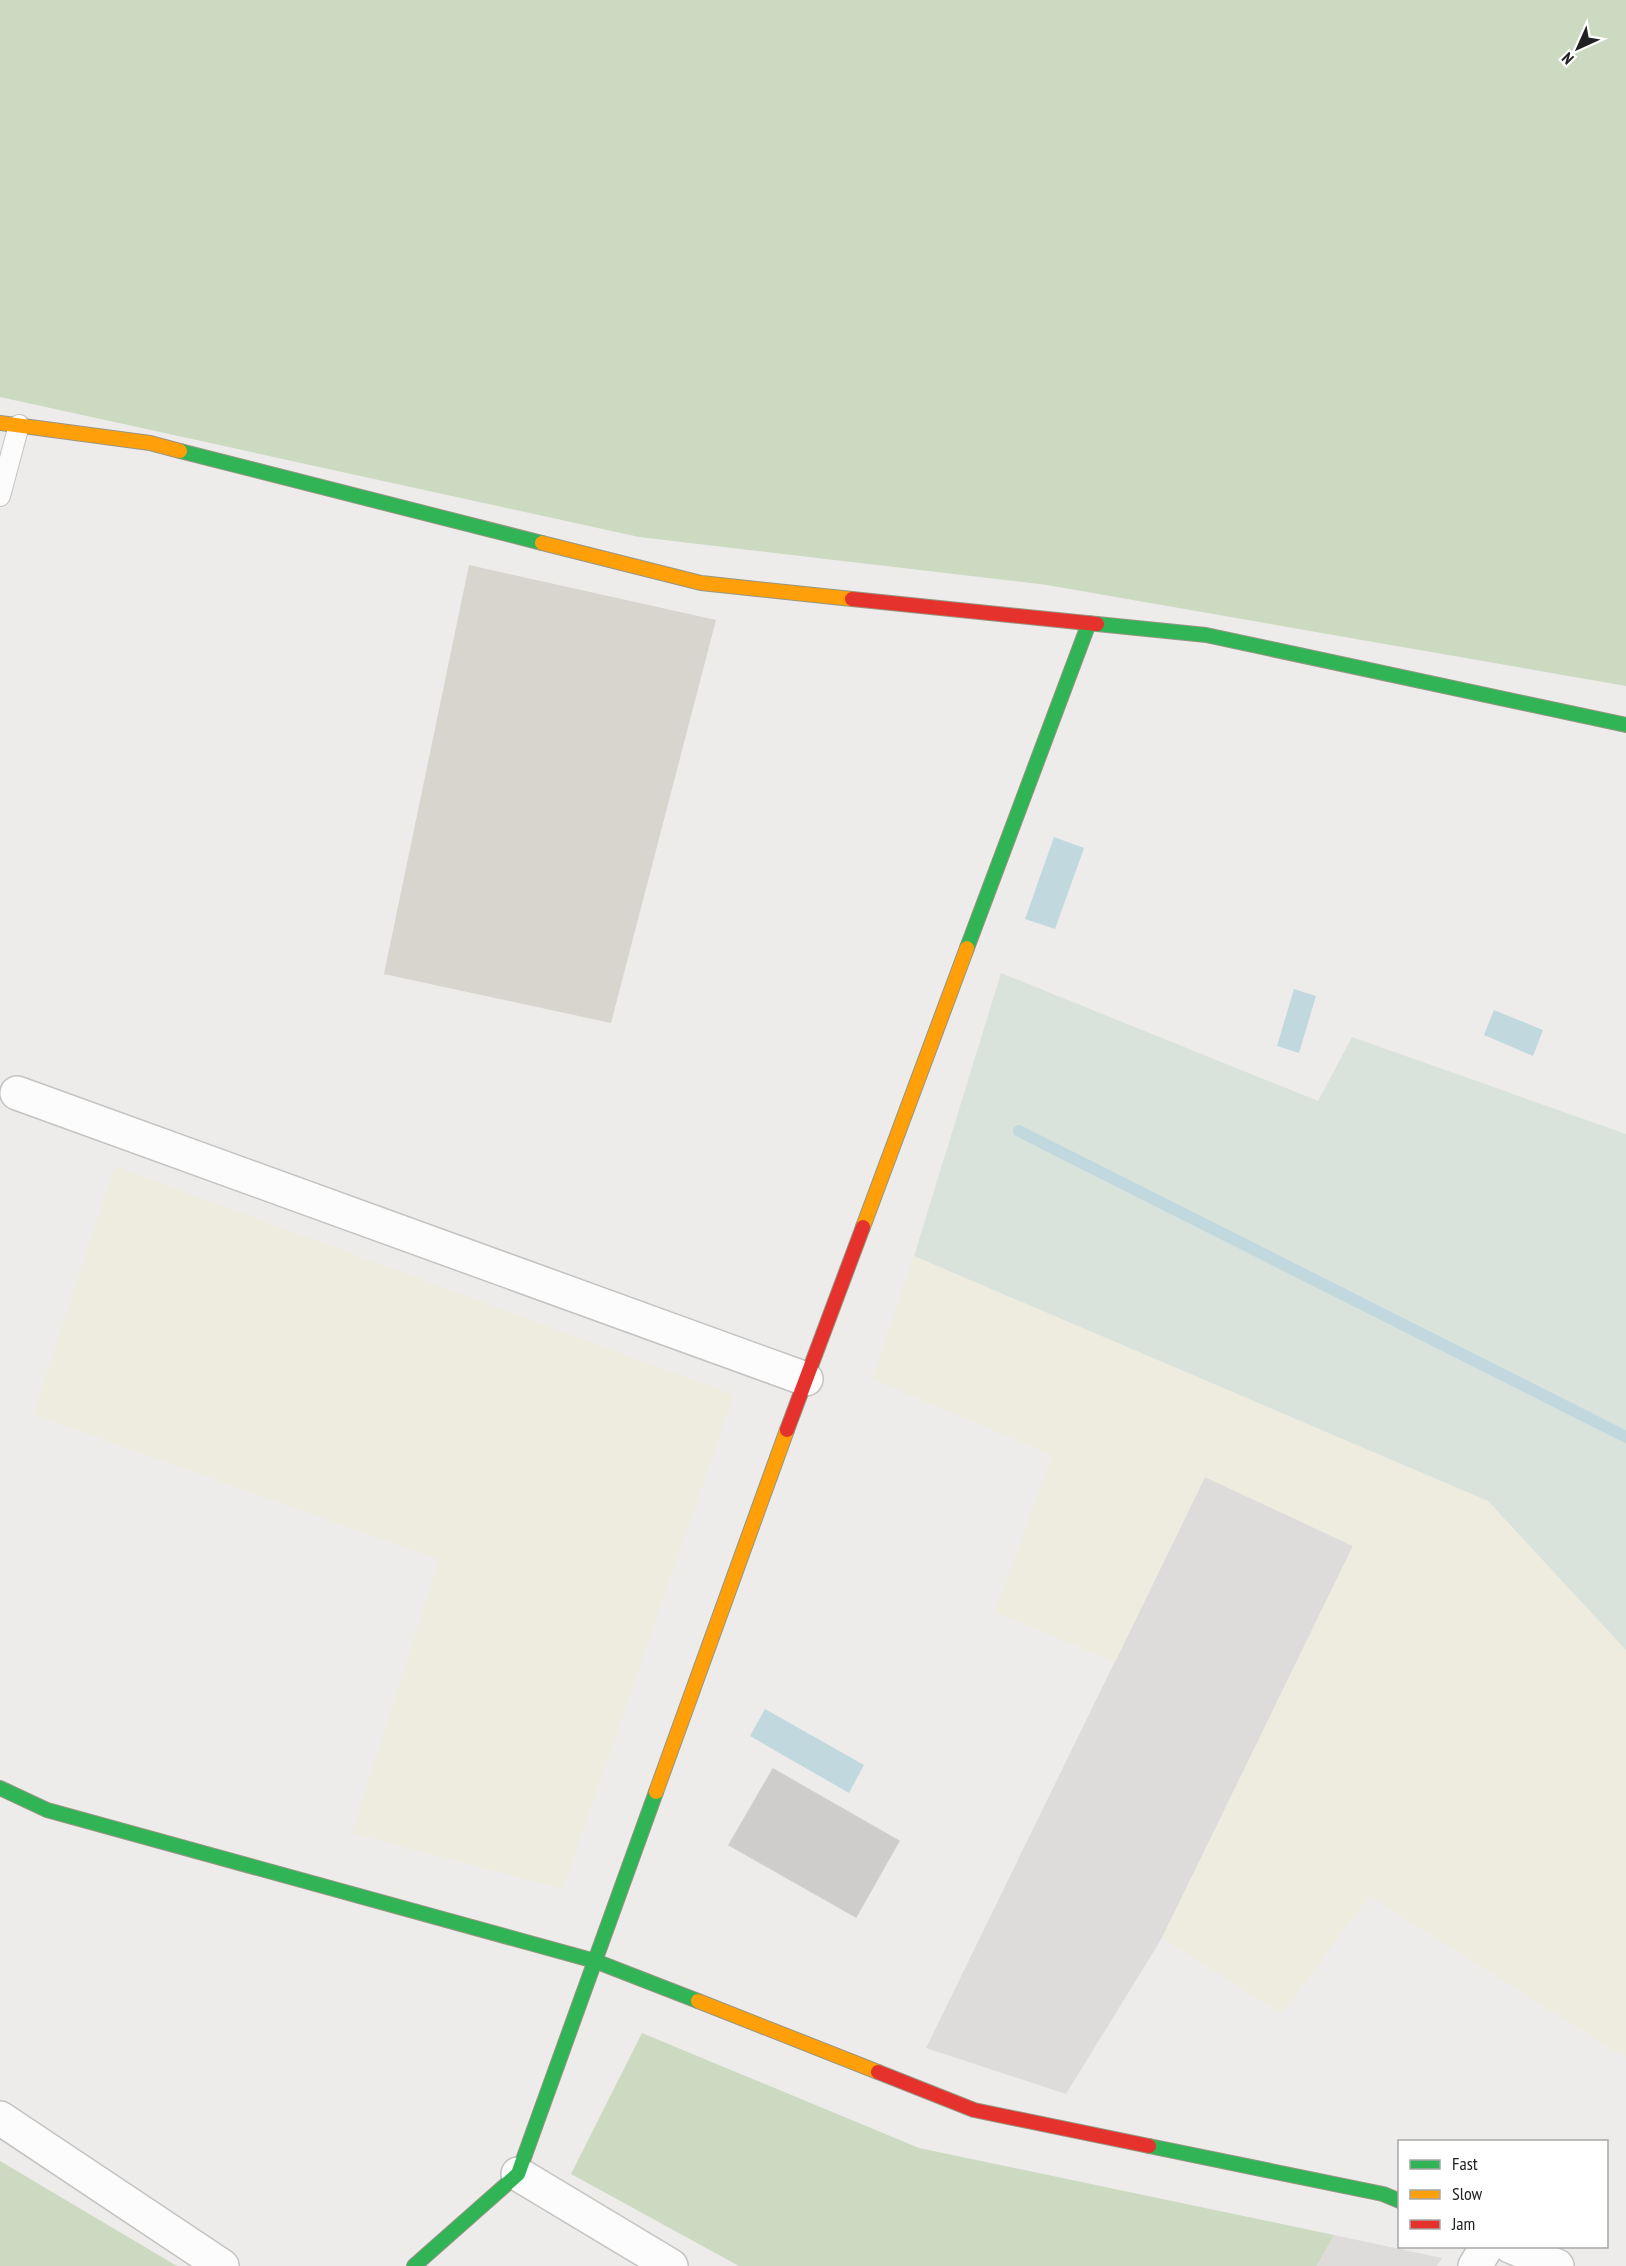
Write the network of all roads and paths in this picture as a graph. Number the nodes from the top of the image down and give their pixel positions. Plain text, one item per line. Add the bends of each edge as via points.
1 (9, 424) edge
2 (0, 496) edge
3 (1089, 623) junction
4 (1626, 725) edge
5 (17, 1093) dead end
6 (806, 1379) junction
7 (0, 1788) edge
8 (595, 1961) junction
9 (0, 2118) edge
10 (518, 2174) junction
11 (1398, 2200) edge
12 (1485, 2248) edge
13 (1512, 2248) edge
14 (222, 2266) edge
15 (414, 2266) edge
16 (671, 2266) edge
17 (1474, 2266) edge
18 (1557, 2266) edge

1 - 2 lane
1 - 3 street via 150,442 701,583
3 - 4 street via 1206,635
3 - 6 street
5 - 6 street
6 - 8 street
7 - 8 street via 47,1810
8 - 10 street
8 - 11 street via 974,2110
9 - 14 street
10 - 15 street
10 - 16 street
12 - 17 street
13 - 18 street

